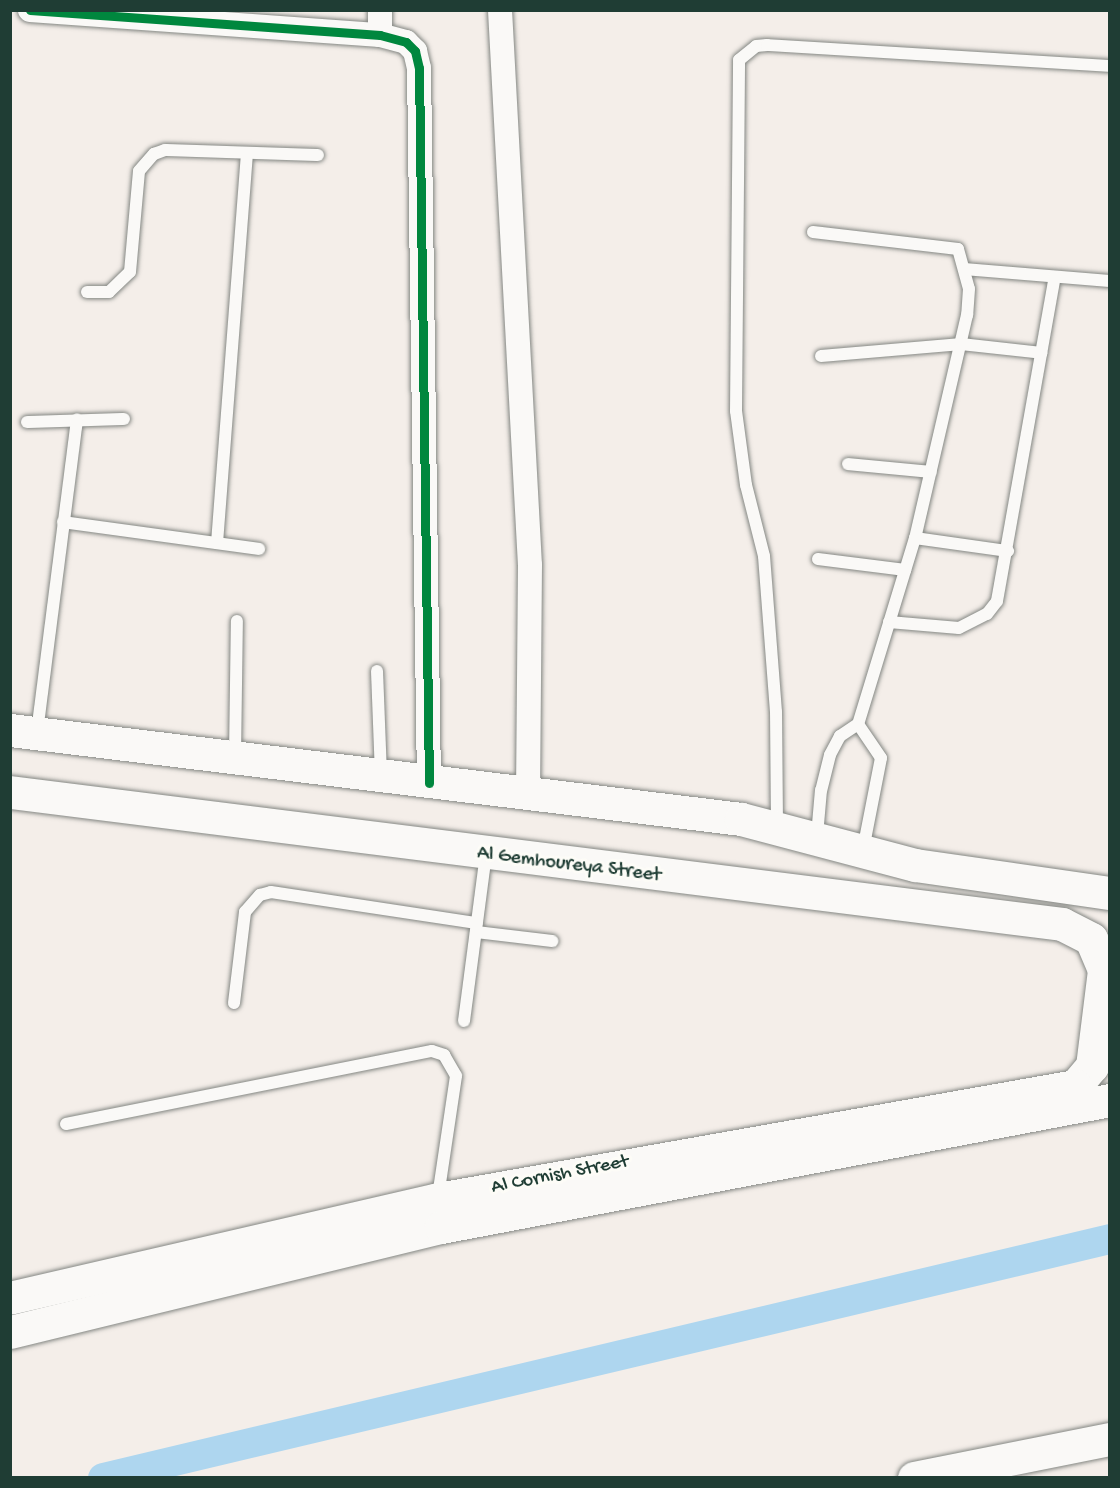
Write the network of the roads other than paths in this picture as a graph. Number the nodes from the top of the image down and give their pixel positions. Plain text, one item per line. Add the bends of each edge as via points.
1 (30, 10) edge
2 (380, 10) edge
3 (500, 10) edge
4 (88, 11) edge
5 (237, 16) edge
6 (380, 35) junction
7 (1110, 66) edge
8 (247, 153) junction
9 (318, 156) dead end
10 (813, 232) dead end
11 (964, 269) junction
12 (1055, 277) junction
13 (1110, 281) edge
14 (87, 292) dead end
15 (961, 344) junction
16 (1042, 353) junction
17 (821, 356) dead end
18 (124, 419) dead end
19 (77, 420) junction
20 (27, 422) dead end
21 (848, 464) dead end
22 (931, 472) junction
23 (63, 522) junction
24 (915, 538) junction
25 (217, 543) junction
26 (259, 549) dead end
27 (1008, 551) junction
28 (818, 559) dead end
29 (905, 570) junction
30 (237, 621) dead end
31 (889, 622) junction
32 (377, 671) dead end
33 (858, 724) junction
34 (24, 732) edge
35 (235, 756) junction
36 (381, 777) junction
37 (429, 783) junction
38 (10, 792) edge
39 (528, 792) junction
40 (777, 825) junction
41 (817, 836) junction
42 (863, 850) junction
43 (486, 855) junction
44 (1110, 893) edge
45 (476, 927) junction
46 (552, 941) dead end
47 (1107, 967) edge
48 (234, 1003) dead end
49 (464, 1021) dead end
50 (1102, 1060) edge
51 (1110, 1100) edge
52 (66, 1124) dead end
53 (438, 1199) junction
54 (10, 1298) edge
55 (10, 1332) edge
56 (1110, 1439) edge
57 (914, 1478) edge

1 - 4 street
2 - 6 street
3 - 39 street via 530,565
4 - 5 street
5 - 6 street
6 - 37 street via 406,42 419,60
7 - 40 lane via 767,45 756,46 739,60 736,411 766,580 776,712
8 - 9 lane
8 - 14 lane via 165,150 144,160 137,182 130,272 109,292
8 - 25 lane
10 - 11 lane via 958,249
11 - 12 lane
11 - 15 lane via 969,301
12 - 13 lane
12 - 16 lane
15 - 16 lane
15 - 17 lane
15 - 22 lane
16 - 27 lane
18 - 19 lane
19 - 20 lane
19 - 23 lane
21 - 22 lane
22 - 24 lane
23 - 25 lane
23 - 34 lane
24 - 27 lane
24 - 29 lane
25 - 26 lane
27 - 31 lane via 997,601 974,623 959,628
28 - 29 lane
29 - 31 lane
30 - 35 lane
31 - 33 lane
32 - 36 lane
33 - 41 lane via 840,736 830,755 821,790
33 - 42 lane via 881,758
34 - 35 main road
35 - 36 main road
36 - 37 main road
37 - 39 main road
38 - 43 main road, Al Gemhoureya Street
39 - 40 main road
40 - 41 main road
41 - 42 main road
42 - 44 main road via 915,866
43 - 45 lane
43 - 47 main road, Al Gemhoureya Street via 1062,924 1091,939
45 - 46 lane
45 - 48 lane via 271,892 260,895 245,912
45 - 49 lane
47 - 50 main road, Al Gemhoureya Street
50 - 53 main road, Al Cornish Street via 1075,1086
51 - 55 main road, Al Cornish Street via 441,1227
52 - 53 lane via 432,1051 452,1064 456,1076
53 - 54 main road, Al Cornish Street
56 - 57 main road

